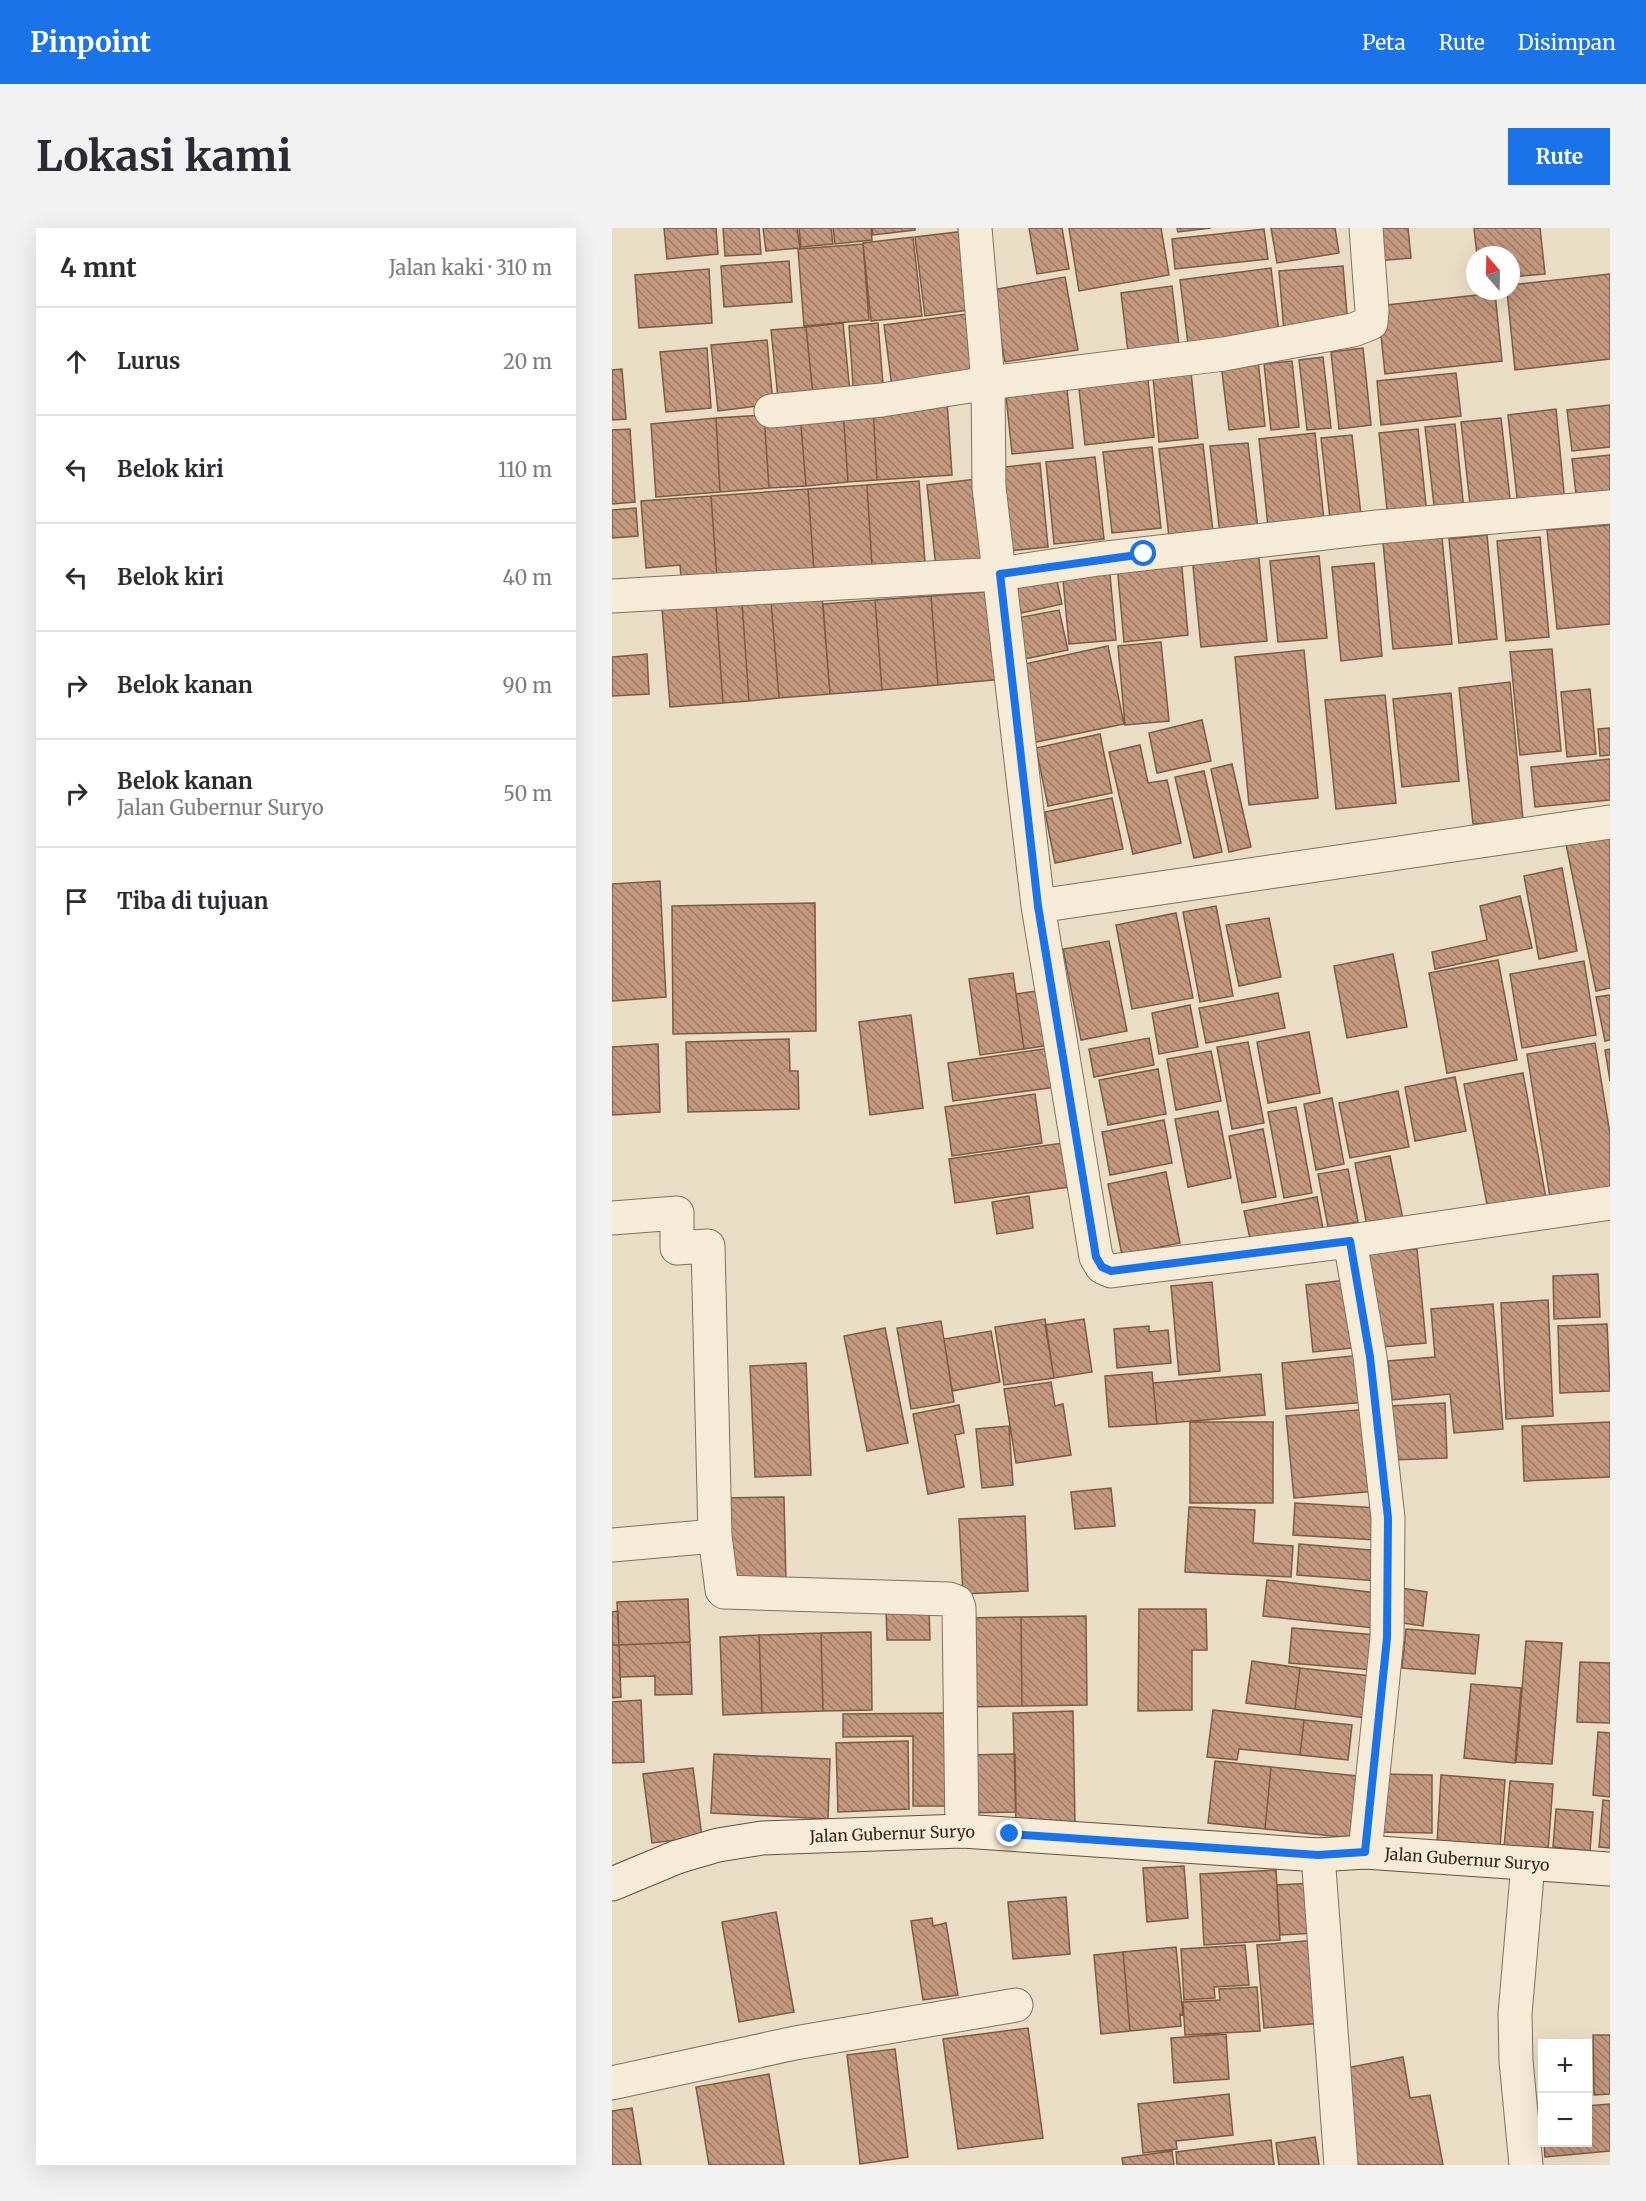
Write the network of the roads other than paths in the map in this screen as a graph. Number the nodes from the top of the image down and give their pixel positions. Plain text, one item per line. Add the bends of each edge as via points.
1 (975, 228) edge
2 (1366, 228) edge
3 (988, 383) junction
4 (771, 411) dead end
5 (1610, 507) edge
6 (1000, 574) junction
7 (612, 596) edge
8 (1610, 822) edge
9 (1038, 906) junction
10 (1610, 1203) edge
11 (612, 1218) edge
12 (1350, 1241) junction
13 (715, 1536) junction
14 (612, 1545) edge
15 (962, 1831) junction
16 (1365, 1852) junction
17 (1318, 1855) junction
18 (1528, 1864) junction
19 (1610, 1869) edge
20 (612, 1884) edge
21 (1016, 2006) dead end
22 (612, 2083) edge
23 (1341, 2165) edge
24 (1527, 2165) edge

1 - 3 street
2 - 3 street via 1371,323 1353,330 1224,354
3 - 4 street via 882,400
3 - 6 street via 989,487
5 - 6 street via 1377,527
6 - 7 street
6 - 9 street
8 - 9 street
9 - 12 street via 1096,1257 1102,1267 1111,1271
10 - 12 street
11 - 13 street via 677,1213 677,1248 708,1246
12 - 16 street via 1370,1357 1388,1518 1387,1638
13 - 14 street
13 - 15 street via 720,1587 724,1592 957,1602
15 - 17 street, Jalan Gubernur Suryo
15 - 20 street, Jalan Gubernur Suryo via 762,1838 676,1857
16 - 17 street, Jalan Gubernur Suryo
16 - 18 street, Jalan Gubernur Suryo
17 - 23 street
18 - 19 street, Jalan Gubernur Suryo
18 - 24 street via 1515,2014
21 - 22 street via 795,2043

